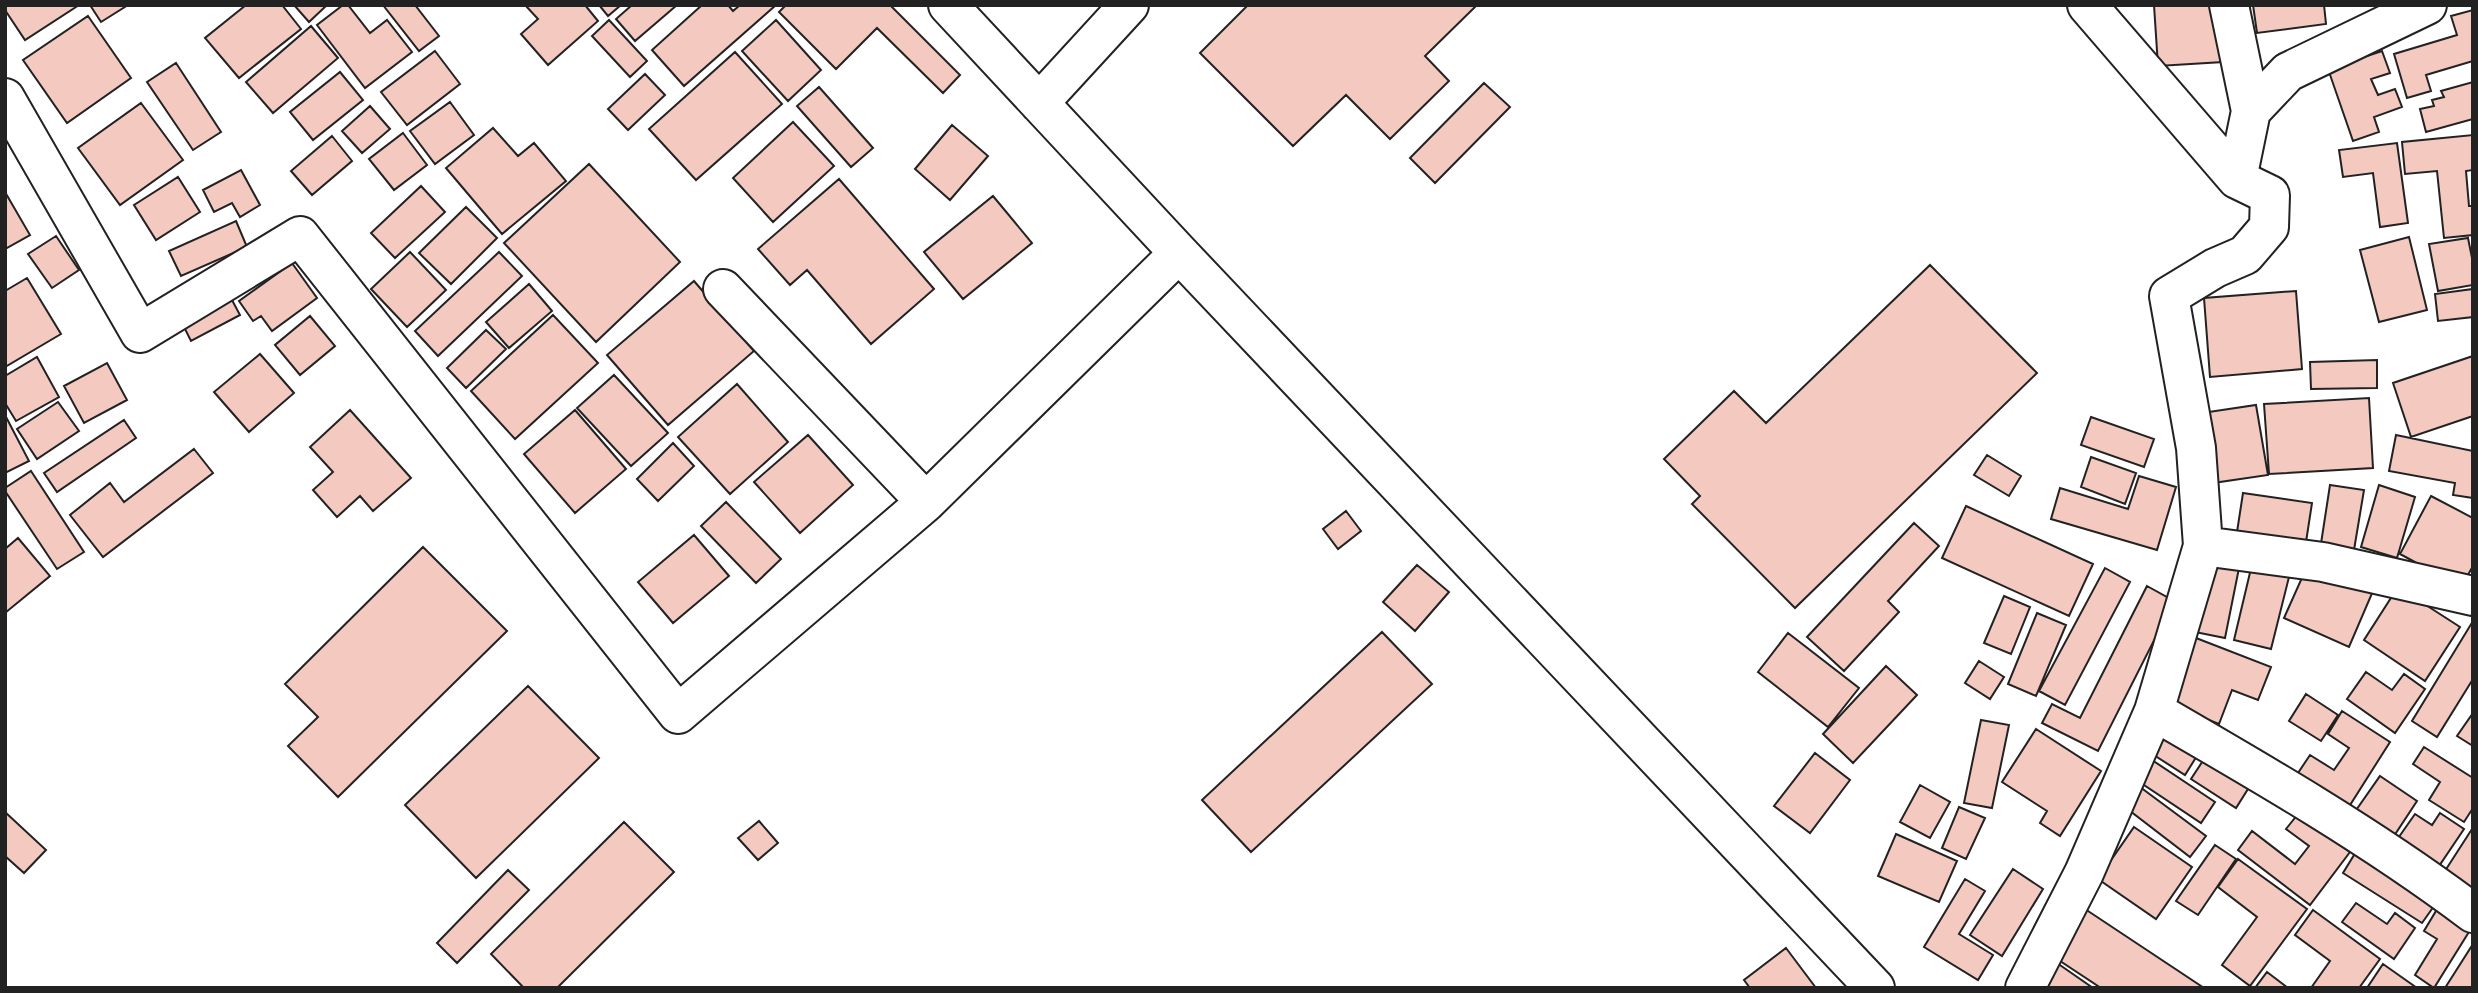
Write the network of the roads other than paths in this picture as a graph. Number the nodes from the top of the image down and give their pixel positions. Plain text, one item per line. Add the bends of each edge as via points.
1 (948, 5) edge
2 (1129, 5) edge
3 (2087, 5) edge
4 (2229, 5) edge
5 (2427, 5) edge
6 (5, 97) edge
7 (1039, 103) junction
8 (2251, 111) junction
9 (2237, 179) junction
10 (1179, 254) junction
11 (723, 289) dead end
12 (926, 502) junction
13 (2203, 546) junction
14 (2473, 596) edge
15 (2154, 711) junction
16 (2473, 912) edge
17 (1875, 988) edge
18 (2025, 988) edge

1 - 7 street
2 - 7 street
3 - 9 street
4 - 8 street
5 - 8 street via 2288,72
6 - 12 street via 140,333 300,236 678,714
7 - 10 street
8 - 9 street
9 - 13 street via 2270,195 2269,227 2245,256 2169,296 2196,448
10 - 12 street
10 - 17 street
11 - 12 street
13 - 14 street via 2323,562
13 - 15 street
15 - 16 street via 2292,790
15 - 18 street via 2084,873

